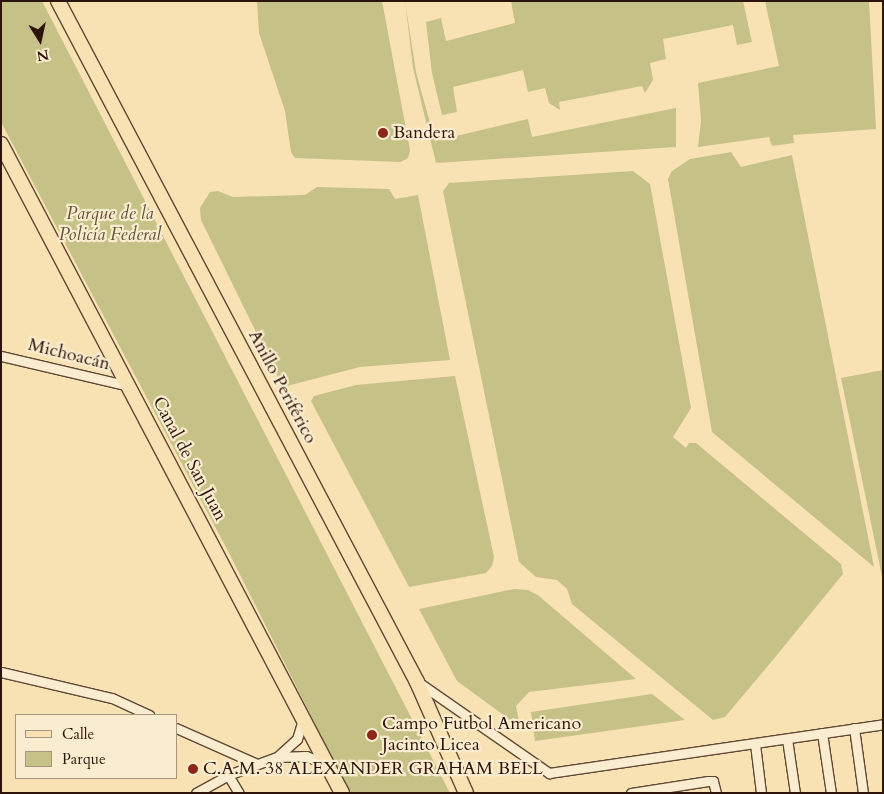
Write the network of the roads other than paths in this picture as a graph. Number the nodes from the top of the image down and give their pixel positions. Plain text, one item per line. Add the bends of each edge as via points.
1 (58, 1) edge
2 (1, 144) edge
3 (1, 356) edge
4 (129, 386) junction
5 (1, 672) edge
6 (417, 682) junction
7 (147, 714) edge
8 (304, 716) junction
9 (883, 724) edge
10 (854, 728) junction
11 (178, 729) edge
12 (822, 733) junction
13 (787, 739) junction
14 (755, 744) junction
15 (277, 757) junction
16 (255, 763) junction
17 (329, 766) junction
18 (228, 775) junction
19 (673, 790) edge
20 (196, 793) edge
21 (239, 793) edge
22 (342, 793) edge
23 (466, 793) edge
24 (631, 793) edge
25 (716, 793) edge
26 (761, 793) edge
27 (795, 793) edge
28 (831, 793) edge
29 (863, 793) edge

1 - 6 main road, Anillo Periférico
2 - 4 main road, Canal de San Juan
3 - 4 street, Michoacán
4 - 8 main road, Canal de San Juan
5 - 7 street via 112,698
6 - 14 street via 549,773
6 - 23 main road, Anillo Periférico
8 - 15 street via 297,739
8 - 17 main road, Canal de San Juan
9 - 10 street
10 - 12 street
10 - 29 street
11 - 16 street
12 - 13 street
12 - 28 street
13 - 14 street
13 - 27 street
14 - 26 street
15 - 16 street
15 - 17 street via 306,756
16 - 18 street
17 - 22 main road, Canal de San Juan
18 - 20 street
18 - 21 street
19 - 24 street
19 - 25 street via 713,782

